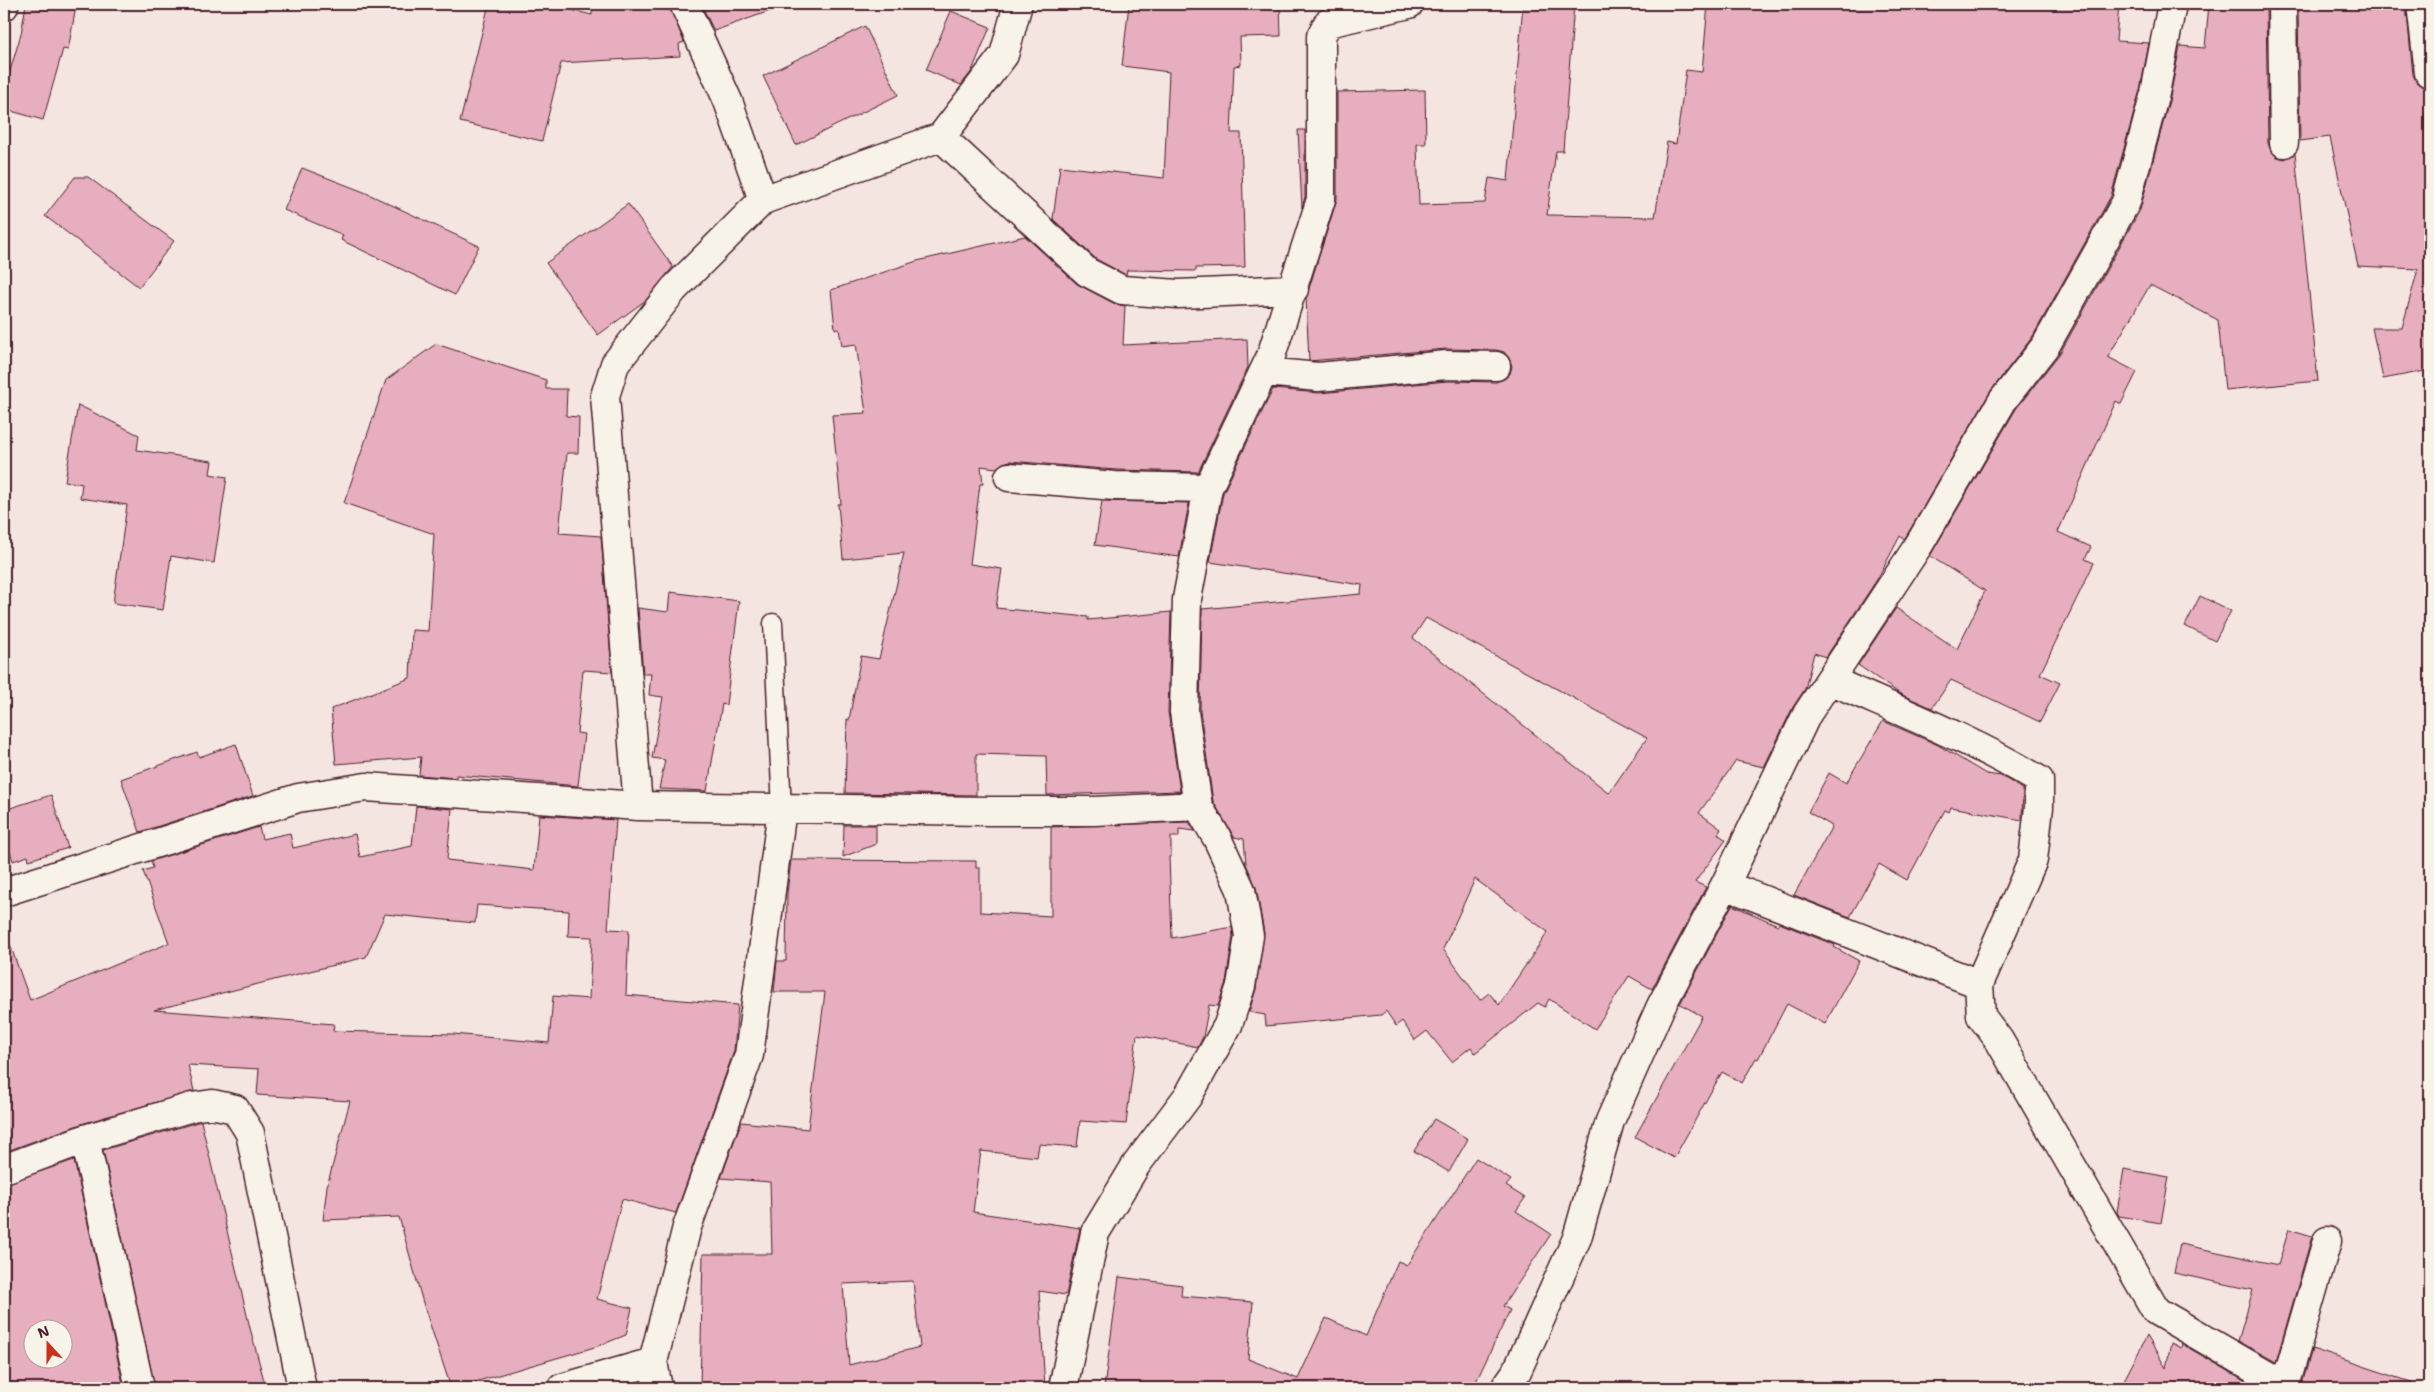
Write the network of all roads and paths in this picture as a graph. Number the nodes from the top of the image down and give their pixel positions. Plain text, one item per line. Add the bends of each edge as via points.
1 (684, 4) edge
2 (1018, 4) edge
3 (1409, 4) edge
4 (2172, 4) edge
5 (2282, 4) edge
6 (2421, 4) edge
7 (2429, 73) dead end
8 (941, 137) junction
9 (2284, 143) dead end
10 (763, 200) junction
11 (1294, 289) junction
12 (1496, 366) dead end
13 (1264, 372) junction
14 (1009, 477) dead end
15 (1208, 488) junction
16 (773, 623) dead end
17 (1830, 680) junction
18 (638, 806) junction
19 (1198, 806) junction
20 (782, 809) junction
21 (1725, 885) junction
22 (4, 892) edge
23 (1979, 984) junction
24 (85, 1139) junction
25 (4, 1169) edge
26 (2326, 1241) dead end
27 (653, 1362) junction
28 (2287, 1387) edge
29 (140, 1388) edge
30 (302, 1388) edge
31 (562, 1388) edge
32 (658, 1388) edge
33 (1063, 1388) edge
34 (1505, 1388) edge

1 - 10 street via 728,101
2 - 8 street via 1004,55
3 - 11 street via 1328,23 1321,36 1321,199
4 - 17 street via 2155,93 2126,202 2046,345 2003,400 1920,543
5 - 9 street
6 - 7 street
8 - 10 street
8 - 11 street via 1087,272 1122,290 1178,294
10 - 18 street via 674,289 615,364 605,396
11 - 13 street
12 - 13 street via 1447,365 1318,377
13 - 15 street
14 - 15 street via 1114,486
15 - 19 street via 1186,599 1184,712
16 - 20 lane
17 - 21 street via 1807,714
17 - 23 street via 2039,780 2033,860
18 - 20 street
18 - 22 street via 366,787 298,798
19 - 20 street via 1094,811
19 - 33 street via 1241,890 1249,936 1240,986 1228,1026 1188,1096 1136,1165 1095,1233
20 - 27 street via 749,1055 688,1227
21 - 23 street
21 - 34 street via 1661,1006 1610,1121 1577,1238 1517,1371
23 - 28 street via 1981,1016 1999,1040 2156,1311
24 - 25 street
24 - 29 street
24 - 30 street via 192,1107 212,1104 234,1109 250,1133
26 - 28 street
27 - 31 street
27 - 32 street

